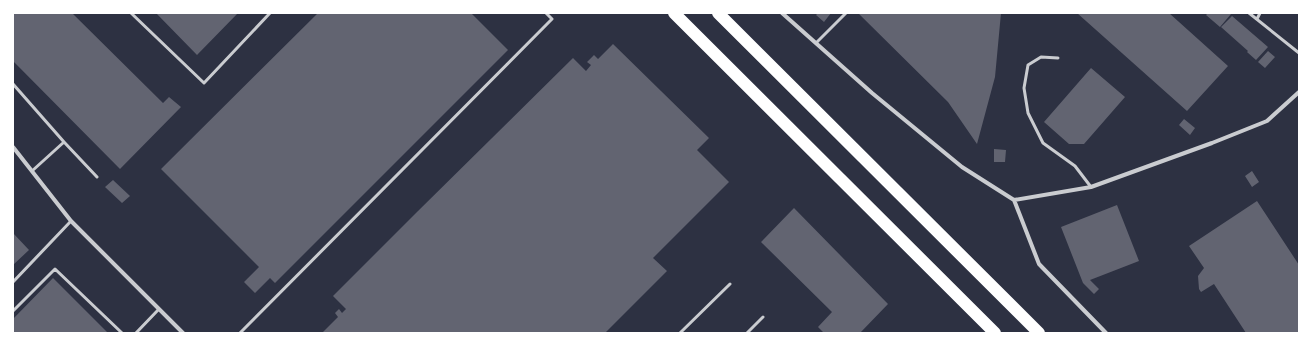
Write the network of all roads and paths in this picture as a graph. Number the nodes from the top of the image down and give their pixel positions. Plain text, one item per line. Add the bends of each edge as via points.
1 (131, 13) edge
2 (270, 13) edge
3 (546, 13) edge
4 (674, 13) edge
5 (718, 13) edge
6 (782, 13) edge
7 (846, 13) edge
8 (1249, 13) edge
9 (1260, 13) edge
10 (1257, 19) junction
11 (816, 43) junction
12 (1299, 53) edge
13 (1058, 58) dead end
14 (13, 84) edge
15 (1299, 92) edge
16 (64, 142) junction
17 (13, 147) edge
18 (32, 171) junction
19 (97, 177) dead end
20 (1091, 187) junction
21 (1014, 200) junction
22 (71, 221) junction
23 (13, 282) edge
24 (730, 284) dead end
25 (159, 309) junction
26 (13, 311) edge
27 (764, 317) dead end
28 (122, 333) edge
29 (136, 333) edge
30 (182, 333) edge
31 (240, 333) edge
32 (680, 333) edge
33 (748, 333) edge
34 (995, 333) edge
35 (1039, 333) edge
36 (1106, 333) edge

1 - 2 lane via 204,83
3 - 31 lane via 552,19
4 - 34 highway
5 - 35 highway
6 - 11 street
7 - 11 lane
8 - 10 lane
9 - 10 lane
10 - 12 lane
11 - 21 street via 872,94 962,167
13 - 20 lane via 1041,57 1028,65 1024,88 1028,114 1043,143 1075,166
14 - 16 lane
15 - 20 street via 1267,121
16 - 18 lane
16 - 19 lane
17 - 18 street
18 - 22 street
20 - 21 street
21 - 36 street via 1039,264
22 - 23 lane
22 - 25 street
24 - 32 lane
25 - 29 lane
25 - 30 street
26 - 28 lane via 55,270
27 - 33 lane

